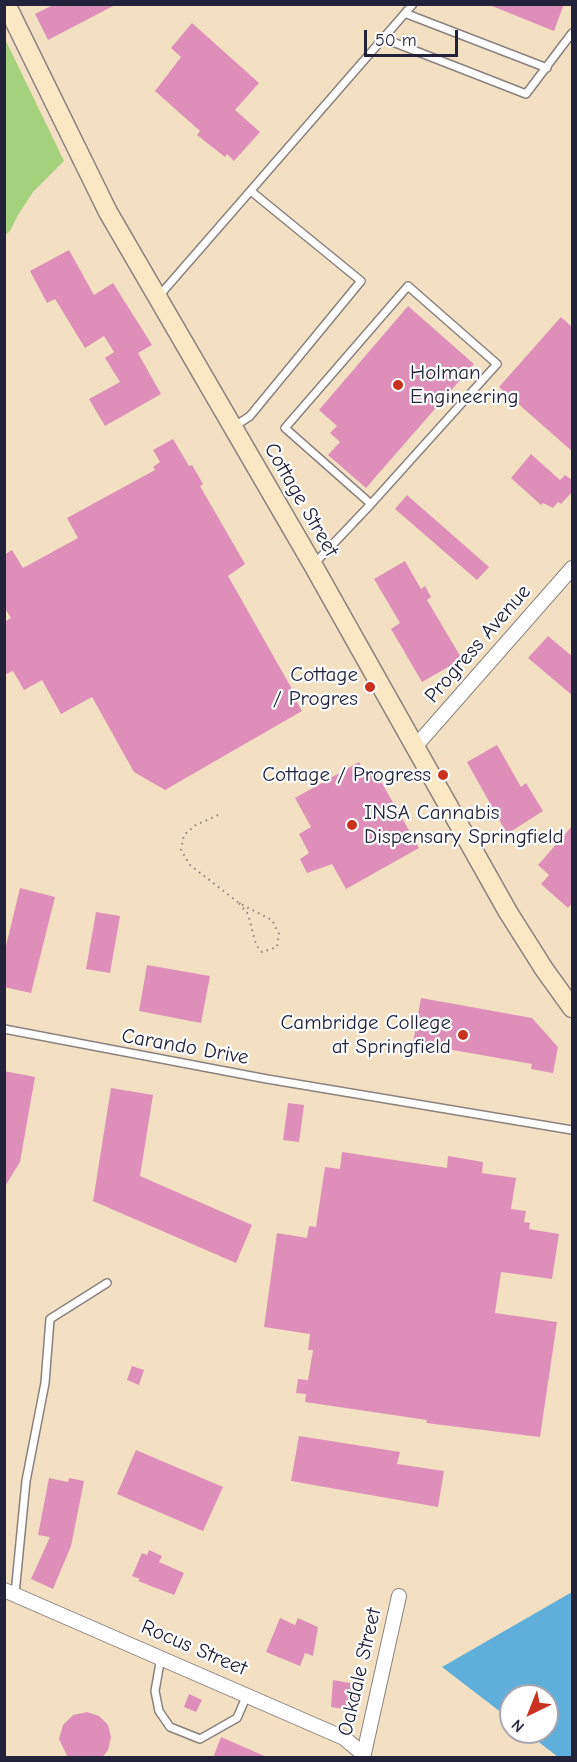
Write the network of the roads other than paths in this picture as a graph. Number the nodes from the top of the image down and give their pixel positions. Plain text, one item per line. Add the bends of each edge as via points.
1 (6, 4) edge
2 (413, 4) edge
3 (407, 15) junction
4 (573, 33) edge
5 (385, 39) junction
6 (547, 68) junction
7 (252, 192) junction
8 (158, 297) junction
9 (233, 427) junction
10 (371, 504) junction
11 (313, 565) junction
12 (573, 568) edge
13 (414, 748) junction
14 (573, 1008) edge
15 (4, 1029) edge
16 (573, 1130) edge
17 (107, 1283) dead end
18 (10, 1592) edge
19 (399, 1596) dead end
20 (161, 1657) junction
21 (248, 1694) junction
22 (363, 1755) edge

1 - 8 main road, Cottage Street via 108,212
2 - 3 lane
3 - 5 lane
3 - 6 lane
4 - 6 lane
5 - 6 lane via 526,94
5 - 7 lane
7 - 8 lane
7 - 9 lane via 361,282 250,416
8 - 9 main road, Cottage Street
9 - 11 main road, Cottage Street
10 - 10 lane via 496,364 408,286 285,428
10 - 11 lane
11 - 13 main road, Cottage Street
12 - 13 street, Progress Avenue
13 - 14 main road, Cottage Street via 508,912
15 - 16 lane, Carando Drive via 267,1079
17 - 18 lane via 50,1319 45,1383
18 - 20 street, Rocus Street
19 - 22 street, Oakdale Street
20 - 21 street, Rocus Street
20 - 21 lane via 155,1691 159,1711 170,1727 200,1739 237,1718
21 - 22 street, Rocus Street via 344,1738

